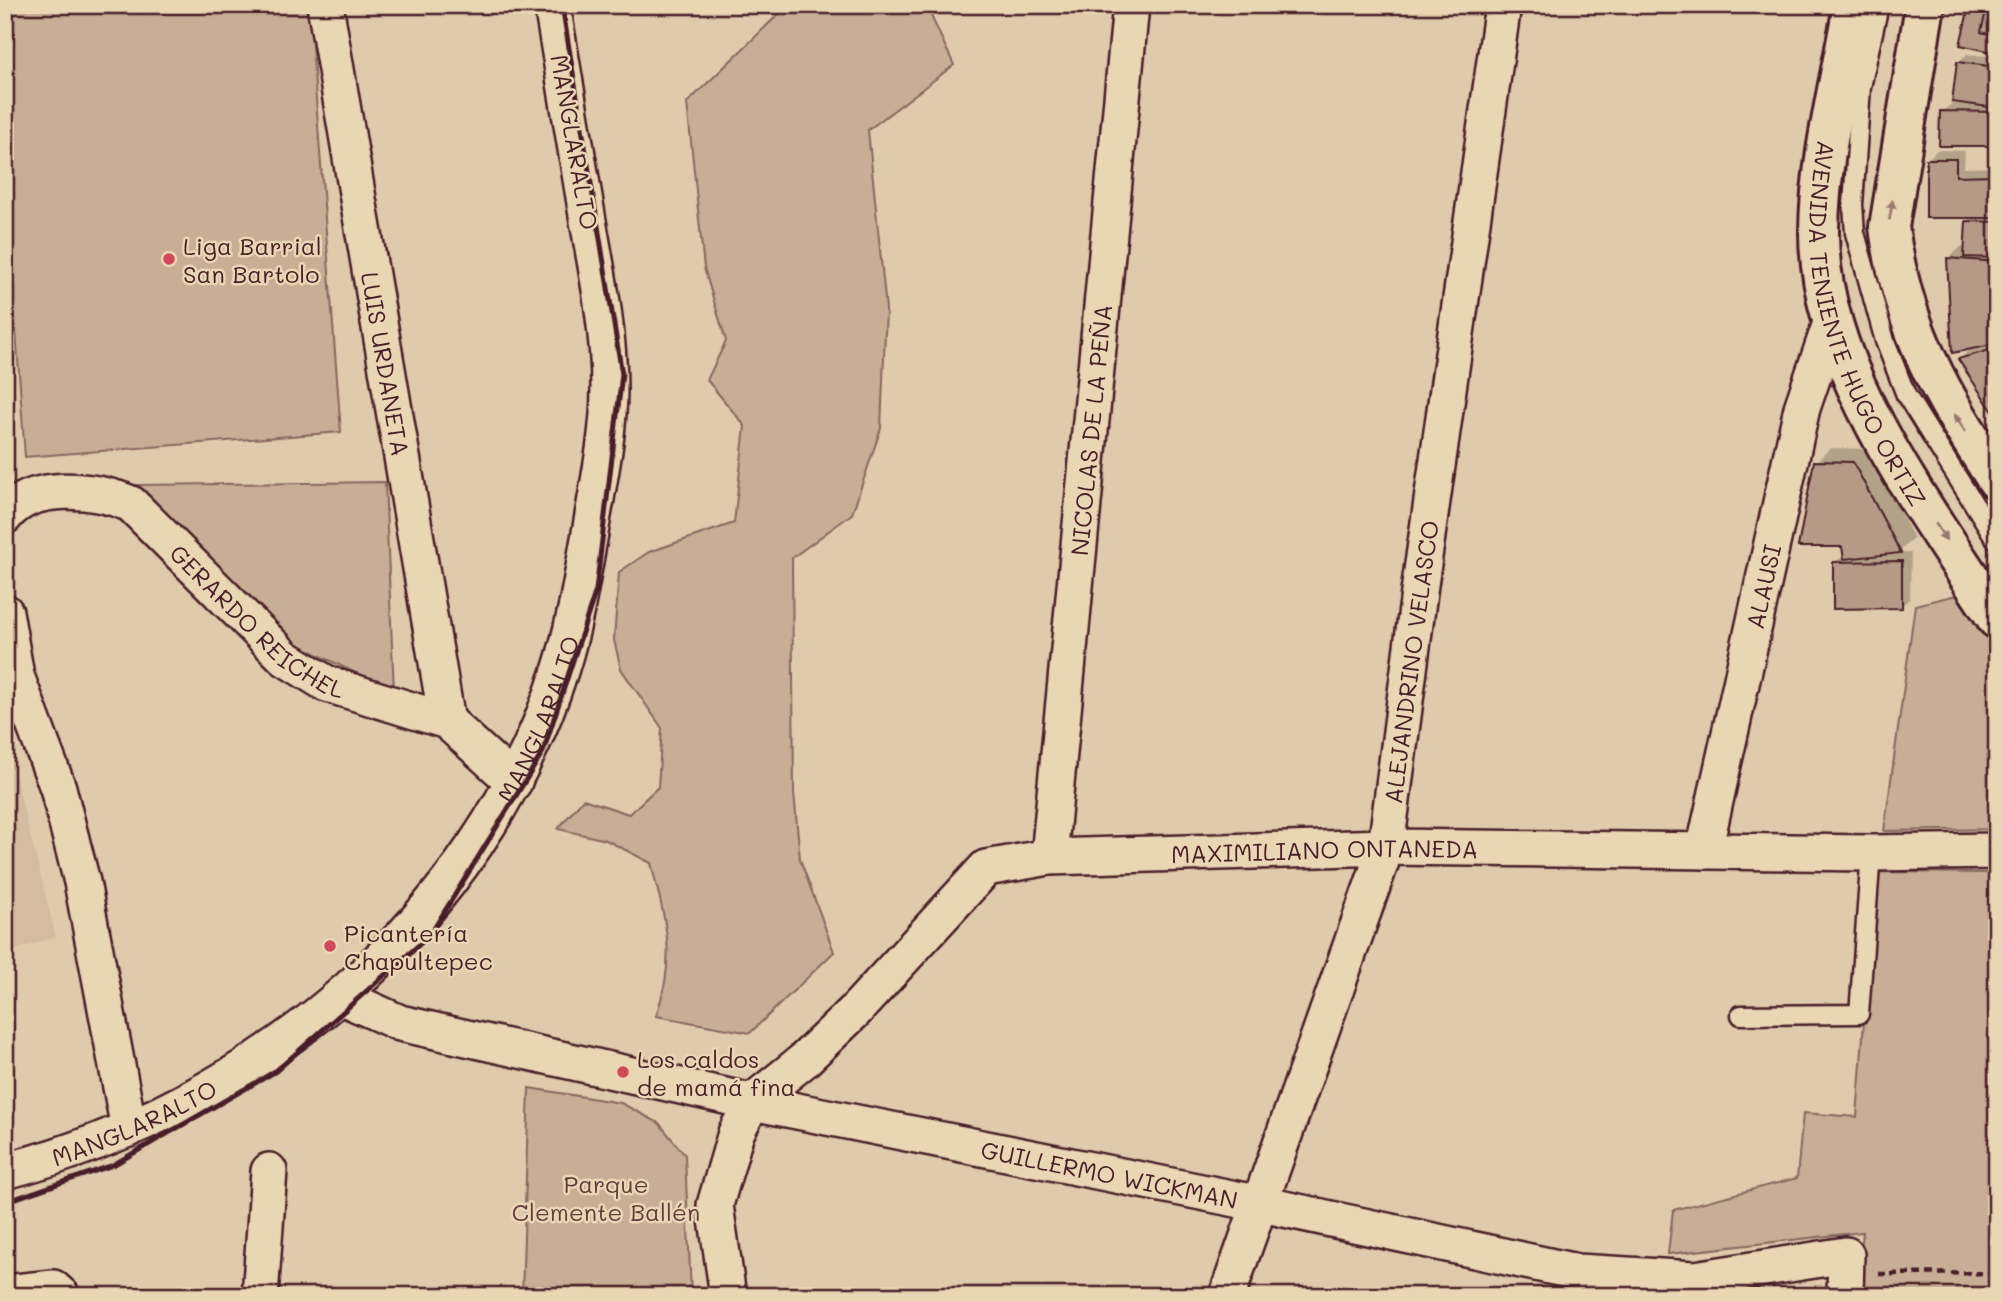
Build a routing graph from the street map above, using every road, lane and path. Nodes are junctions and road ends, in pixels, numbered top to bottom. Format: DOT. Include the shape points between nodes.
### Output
graph roads {
  1 [pos="325,5"];
  2 [pos="552,5"];
  3 [pos="1131,5"];
  4 [pos="1503,5"];
  5 [pos="1853,5"];
  6 [pos="1879,5"];
  7 [pos="1925,5"];
  8 [pos="1831,323"];
  9 [pos="1997,480"];
  10 [pos="5,516"];
  11 [pos="1997,541"];
  12 [pos="5,612"];
  13 [pos="1997,619"];
  14 [pos="447,721"];
  15 [pos="514,782"];
  16 [pos="1386,847"];
  17 [pos="1703,851"];
  18 [pos="1997,851"];
  19 [pos="1871,853"];
  20 [pos="1049,856"];
  21 [pos="342,997"];
  22 [pos="1741,1015"];
  23 [pos="752,1102"];
  24 [pos="129,1129"];
  25 [pos="5,1171"];
  26 [pos="269,1171"];
  27 [pos="1261,1203"];
  28 [pos="1997,1273"];
  29 [pos="1573,1284"];
  30 [pos="1845,1285"];
  31 [pos="5,1293"];
  32 [pos="61,1296"];
  33 [pos="260,1296"];
  34 [pos="727,1296"];
  35 [pos="1227,1296"];
  1 -- 14 [label="street, LUIS URDANETA"];
  2 -- 15 [label="street, MANGLARALTO" via="600,288 609,388 599,478 572,633 547,708"];
  3 -- 20 [label="street, NICOLAS DE LA PEÑA"];
  4 -- 16 [label="street, ALEJANDRINO VELASCO"];
  5 -- 8 [label="main road, AVENIDA TENIENTE HUGO ORTIZ" via="1822,186 1821,275"];
  6 -- 11 [label="lane" via="1861,87 1855,233 1885,341 1906,395"];
  9 -- 7 [label="main road, AVENIDA TENIENTE HUGO ORTIZ, one-way" via="1938,387 1913,329 1894,261 1889,226"];
  8 -- 13 [label="main road, AVENIDA TENIENTE HUGO ORTIZ, one-way" via="1896,462"];
  8 -- 17 [label="street, ALAUSI" via="1802,408"];
  10 -- 14 [label="street, GERARDO REICHEL" via="25,500 58,493 97,492 131,504 303,671 327,684"];
  12 -- 24 [label="street" via="16,676 58,788 82,882"];
  14 -- 15 [label="street, GERARDO REICHEL"];
  15 -- 21 [label="street, MANGLARALTO" via="469,856 418,921"];
  16 -- 17 [label="street, MAXIMILIANO ONTANEDA"];
  16 -- 20 [label="street, MAXIMILIANO ONTANEDA"];
  16 -- 27 [label="street, ALEJANDRINO VELASCO"];
  17 -- 19 [label="street, MAXIMILIANO ONTANEDA"];
  18 -- 19 [label="street, MAXIMILIANO ONTANEDA"];
  19 -- 22 [label="lane" via="1859,1014"];
  20 -- 23 [label="street, MAXIMILIANO ONTANEDA" via="986,868 854,1012"];
  21 -- 23 [label="street, GUILLERMO WICKMAN" via="400,1023"];
  21 -- 24 [label="street, MANGLARALTO" via="258,1058"];
  23 -- 27 [label="street, GUILLERMO WICKMAN"];
  23 -- 34 [label="street" via="736,1133 715,1205"];
  24 -- 25 [label="street, MANGLARALTO"];
  26 -- 33 [label="street"];
  27 -- 29 [label="street, GUILLERMO WICKMAN"];
  27 -- 35 [label="street, ALEJANDRINO VELASCO"];
  28 -- 30 [label="path"];
  29 -- 30 [label="street, GUILLERMO WICKMAN" via="1695,1279 1846,1255"];
  31 -- 32 [label="street" via="53,1288"];
}
